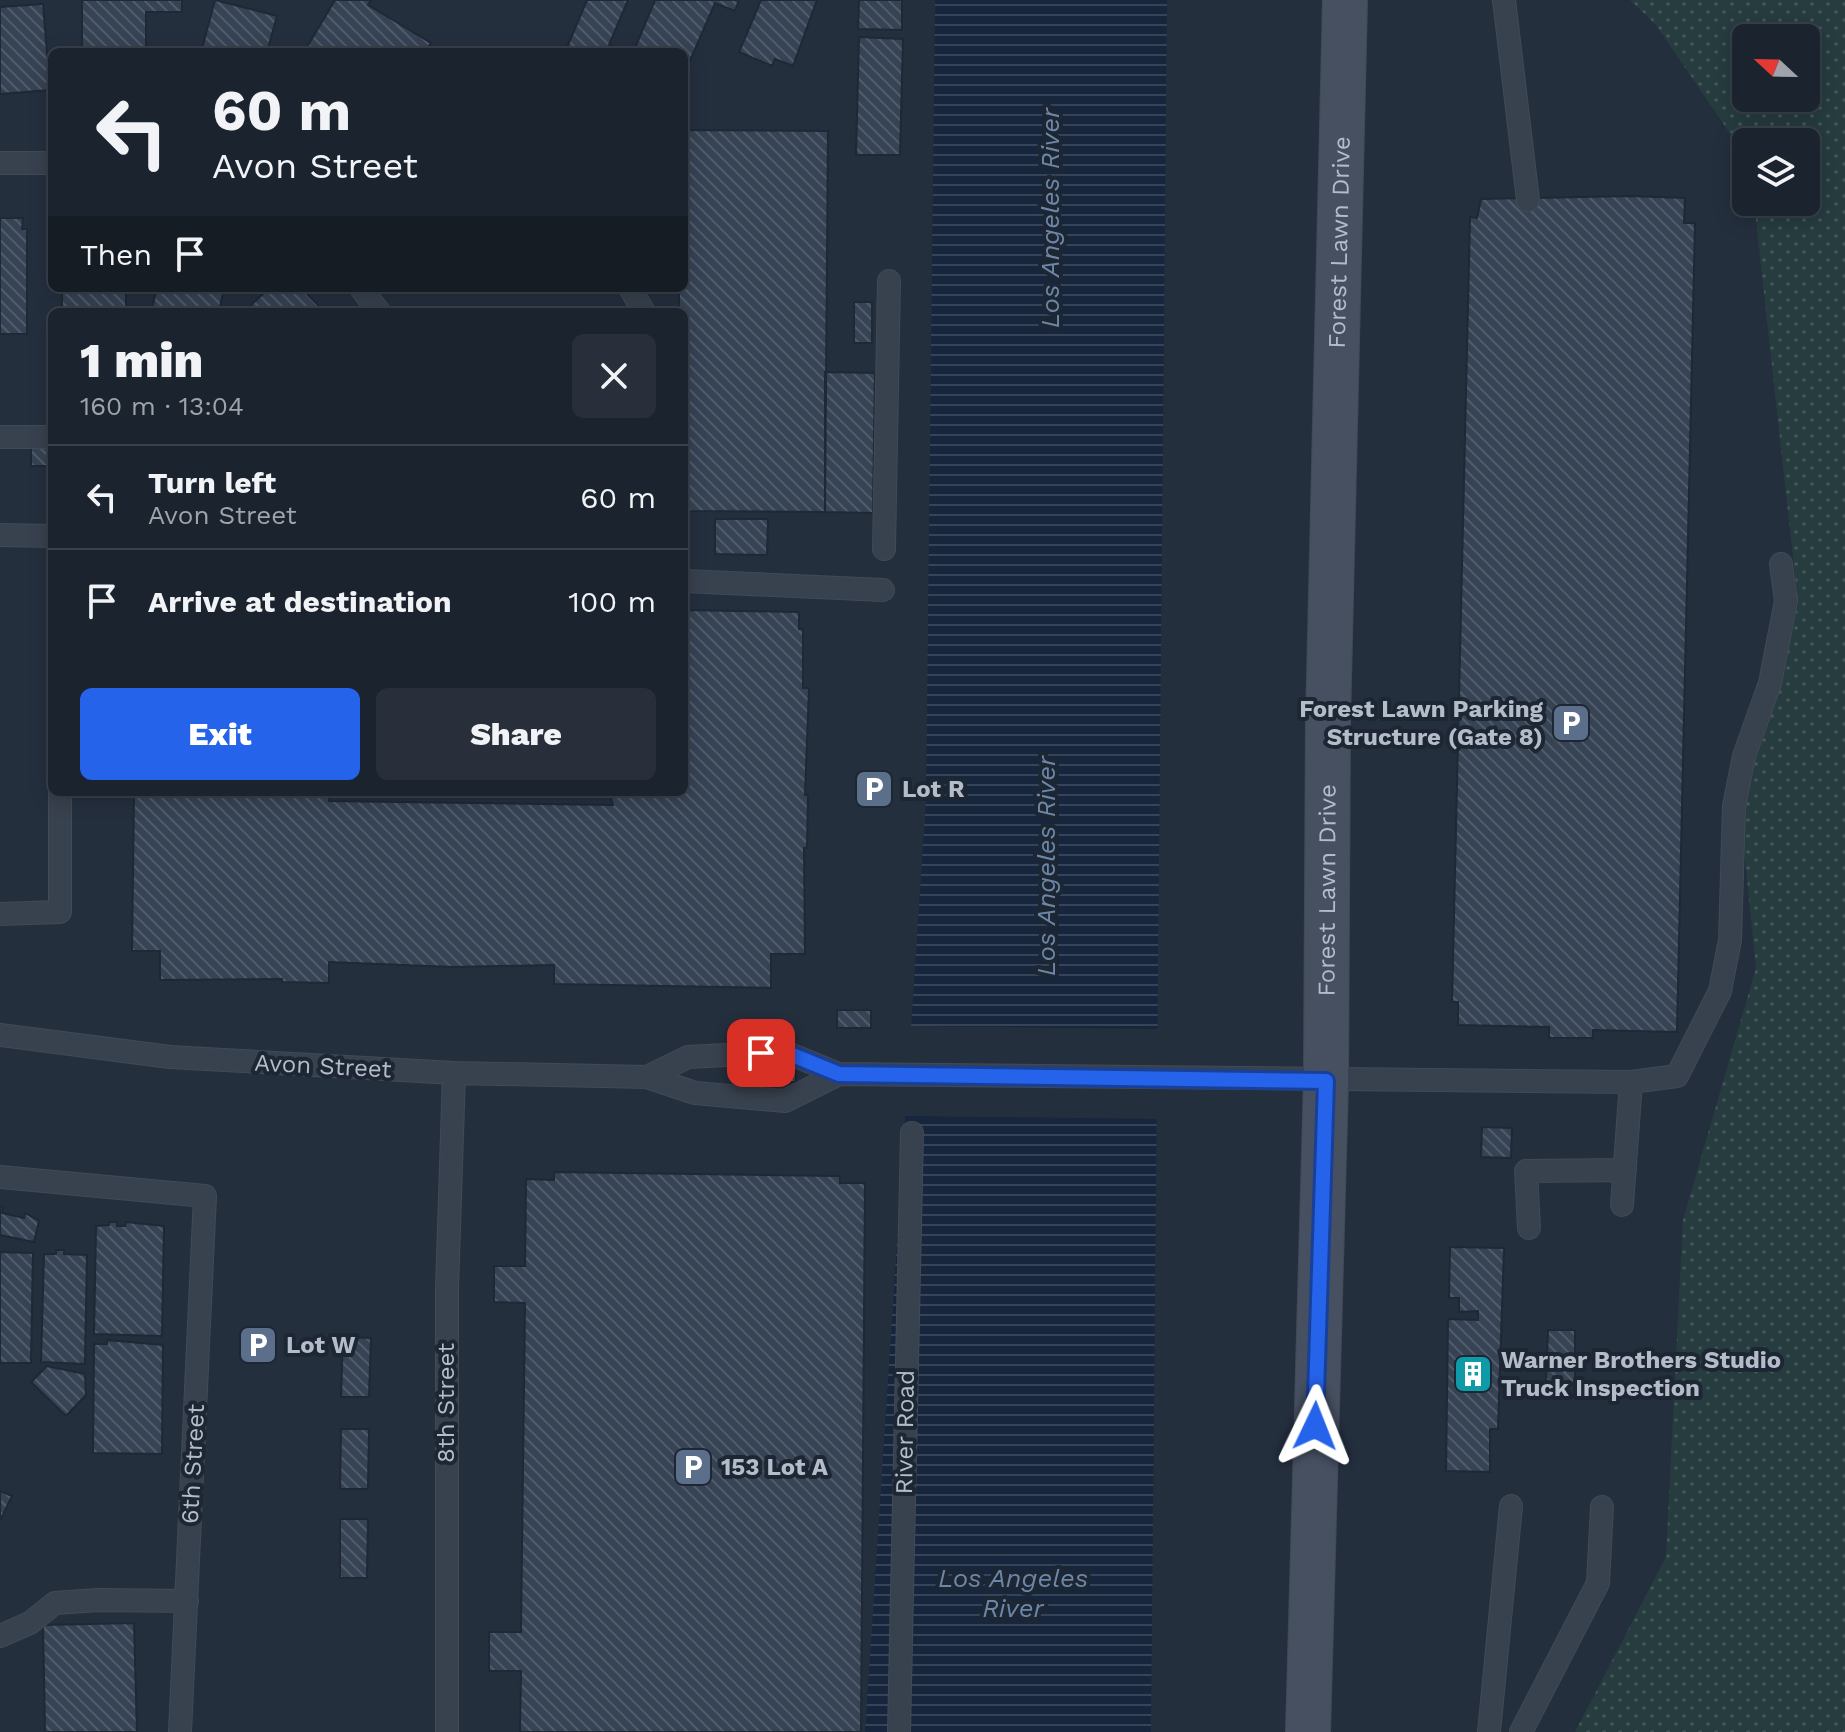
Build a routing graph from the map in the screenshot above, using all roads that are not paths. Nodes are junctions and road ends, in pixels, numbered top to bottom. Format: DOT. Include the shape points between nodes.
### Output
graph roads {
  1 [pos="1345,0"];
  2 [pos="1504,0"];
  3 [pos="0,163"];
  4 [pos="48,163"];
  5 [pos="1528,200"];
  6 [pos="889,281"];
  7 [pos="0,437"];
  8 [pos="48,437"];
  9 [pos="0,535"];
  10 [pos="48,536"];
  11 [pos="884,549"];
  12 [pos="1781,564"];
  13 [pos="688,581"];
  14 [pos="883,590"];
  15 [pos="60,796"];
  16 [pos="0,914"];
  17 [pos="0,1035"];
  18 [pos="454,1073"];
  19 [pos="839,1074"];
  20 [pos="647,1077"];
  21 [pos="1326,1081"];
  22 [pos="1631,1082"];
  23 [pos="912,1133"];
  24 [pos="1625,1170"];
  25 [pos="0,1177"];
  26 [pos="1622,1205"];
  27 [pos="1529,1228"];
  28 [pos="1511,1506"];
  29 [pos="1602,1507"];
  30 [pos="187,1601"];
  31 [pos="0,1636"];
  32 [pos="180,1732"];
  33 [pos="447,1732"];
  34 [pos="899,1732"];
  35 [pos="1308,1732"];
  36 [pos="1489,1732"];
  37 [pos="1521,1732"];
  1 -- 21 [label="street, Forest Lawn Drive" via="1328,722"];
  2 -- 5 [label="lane"];
  3 -- 4 [label="lane"];
  6 -- 11 [label="lane"];
  7 -- 8 [label="lane"];
  9 -- 10 [label="lane"];
  12 -- 22 [label="lane, Avon Street" via="1784,615 1734,806 1730,940 1720,991 1677,1076"];
  13 -- 14 [label="lane"];
  15 -- 16 [label="lane" via="60,912"];
  17 -- 18 [label="lane, Avon Street" via="170,1057"];
  18 -- 20 [label="lane, Avon Street"];
  18 -- 33 [label="lane, 8th Street" via="447,1305"];
  19 -- 20 [label="lane, Avon Street" via="785,1052 688,1057"];
  19 -- 20 [label="lane, Avon Street" via="785,1101 695,1093"];
  19 -- 21 [label="lane, Avon Street"];
  21 -- 22 [label="lane, Avon Street"];
  21 -- 35 [label="street, Forest Lawn Drive"];
  22 -- 24 [label="lane"];
  23 -- 34 [label="lane, River Road"];
  24 -- 26 [label="lane"];
  24 -- 27 [label="lane" via="1526,1171"];
  25 -- 30 [label="lane, 6th Street" via="205,1196"];
  28 -- 36 [label="lane"];
  29 -- 37 [label="lane" via="1598,1583"];
  30 -- 31 [label="lane" via="55,1603 30,1623"];
  30 -- 32 [label="lane, 6th Street"];
}
